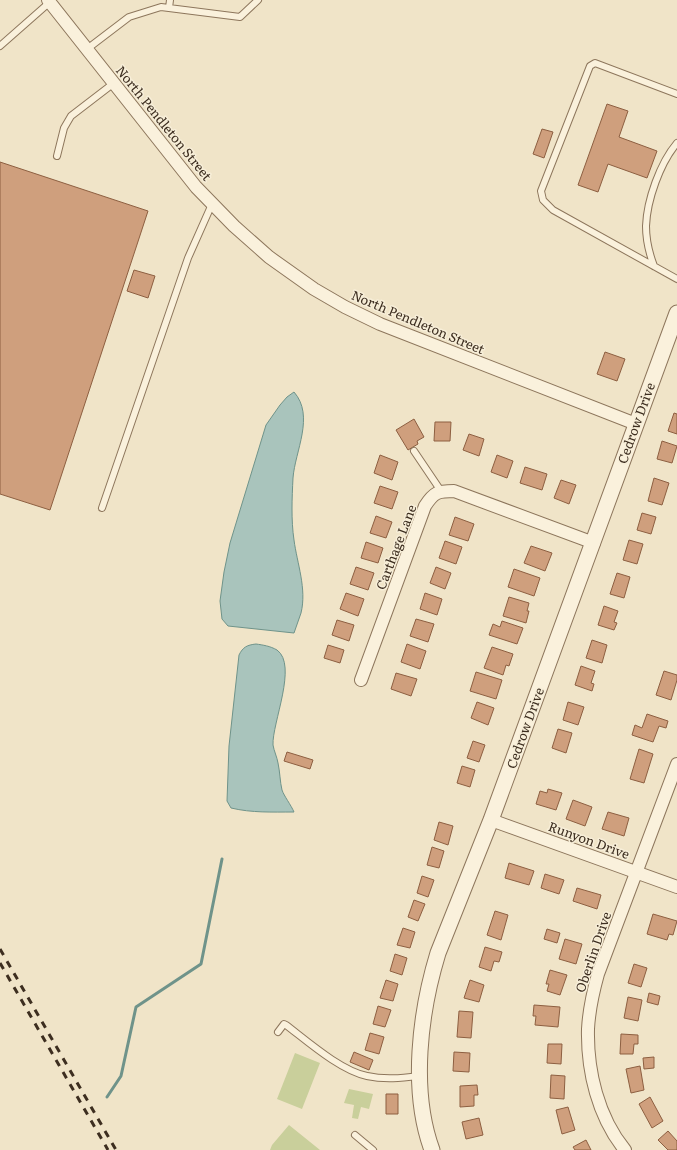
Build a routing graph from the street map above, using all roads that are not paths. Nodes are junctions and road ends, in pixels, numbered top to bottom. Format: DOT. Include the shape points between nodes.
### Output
graph roads {
  1 [pos="170,0"];
  2 [pos="258,0"];
  3 [pos="49,1"];
  4 [pos="169,8"];
  5 [pos="0,46"];
  6 [pos="87,49"];
  7 [pos="114,83"];
  8 [pos="677,94"];
  9 [pos="677,143"];
  10 [pos="57,156"];
  11 [pos="212,204"];
  12 [pos="654,266"];
  13 [pos="677,279"];
  14 [pos="677,313"];
  15 [pos="636,424"];
  16 [pos="414,451"];
  17 [pos="441,491"];
  18 [pos="102,508"];
  19 [pos="594,543"];
  20 [pos="361,680"];
  21 [pos="677,764"];
  22 [pos="491,820"];
  23 [pos="636,872"];
  24 [pos="677,887"];
  25 [pos="278,1032"];
  26 [pos="420,1076"];
  27 [pos="355,1135"];
  28 [pos="373,1150"];
  29 [pos="432,1150"];
  30 [pos="625,1150"];
  1 -- 4 [label="lane"];
  2 -- 4 [label="lane" via="240,17"];
  3 -- 5 [label="lane"];
  3 -- 6 [label="street, North Pendleton Street"];
  4 -- 6 [label="lane" via="161,7 129,17"];
  6 -- 7 [label="street, North Pendleton Street"];
  7 -- 10 [label="lane" via="71,116 64,128"];
  7 -- 11 [label="street, North Pendleton Street"];
  8 -- 12 [label="lane" via="595,63 590,66 541,191 544,200 553,210"];
  9 -- 12 [label="lane" via="665,160 650,202 646,226 648,249"];
  11 -- 15 [label="street, North Pendleton Street" via="269,258 345,307 380,324"];
  11 -- 18 [label="lane" via="188,258"];
  12 -- 13 [label="lane"];
  14 -- 15 [label="street, Cedrow Drive"];
  15 -- 19 [label="street, Cedrow Drive"];
  16 -- 17 [label="lane"];
  17 -- 19 [label="street" via="454,491"];
  17 -- 20 [label="street, Carthage Lane" via="432,495 425,506"];
  19 -- 22 [label="street, Cedrow Drive"];
  21 -- 23 [label="street, Oberlin Drive"];
  22 -- 23 [label="street, Runyon Drive"];
  22 -- 26 [label="street, Cedrow Drive" via="431,976 421,1040"];
  23 -- 24 [label="street, Runyon Drive"];
  23 -- 30 [label="street, Oberlin Drive" via="598,974 588,1028 592,1078 599,1103 614,1137"];
  25 -- 26 [label="lane" via="284,1024 286,1025 334,1060 365,1076"];
  26 -- 29 [label="street, Cedrow Drive" via="423,1111"];
  27 -- 28 [label="lane"];
}
